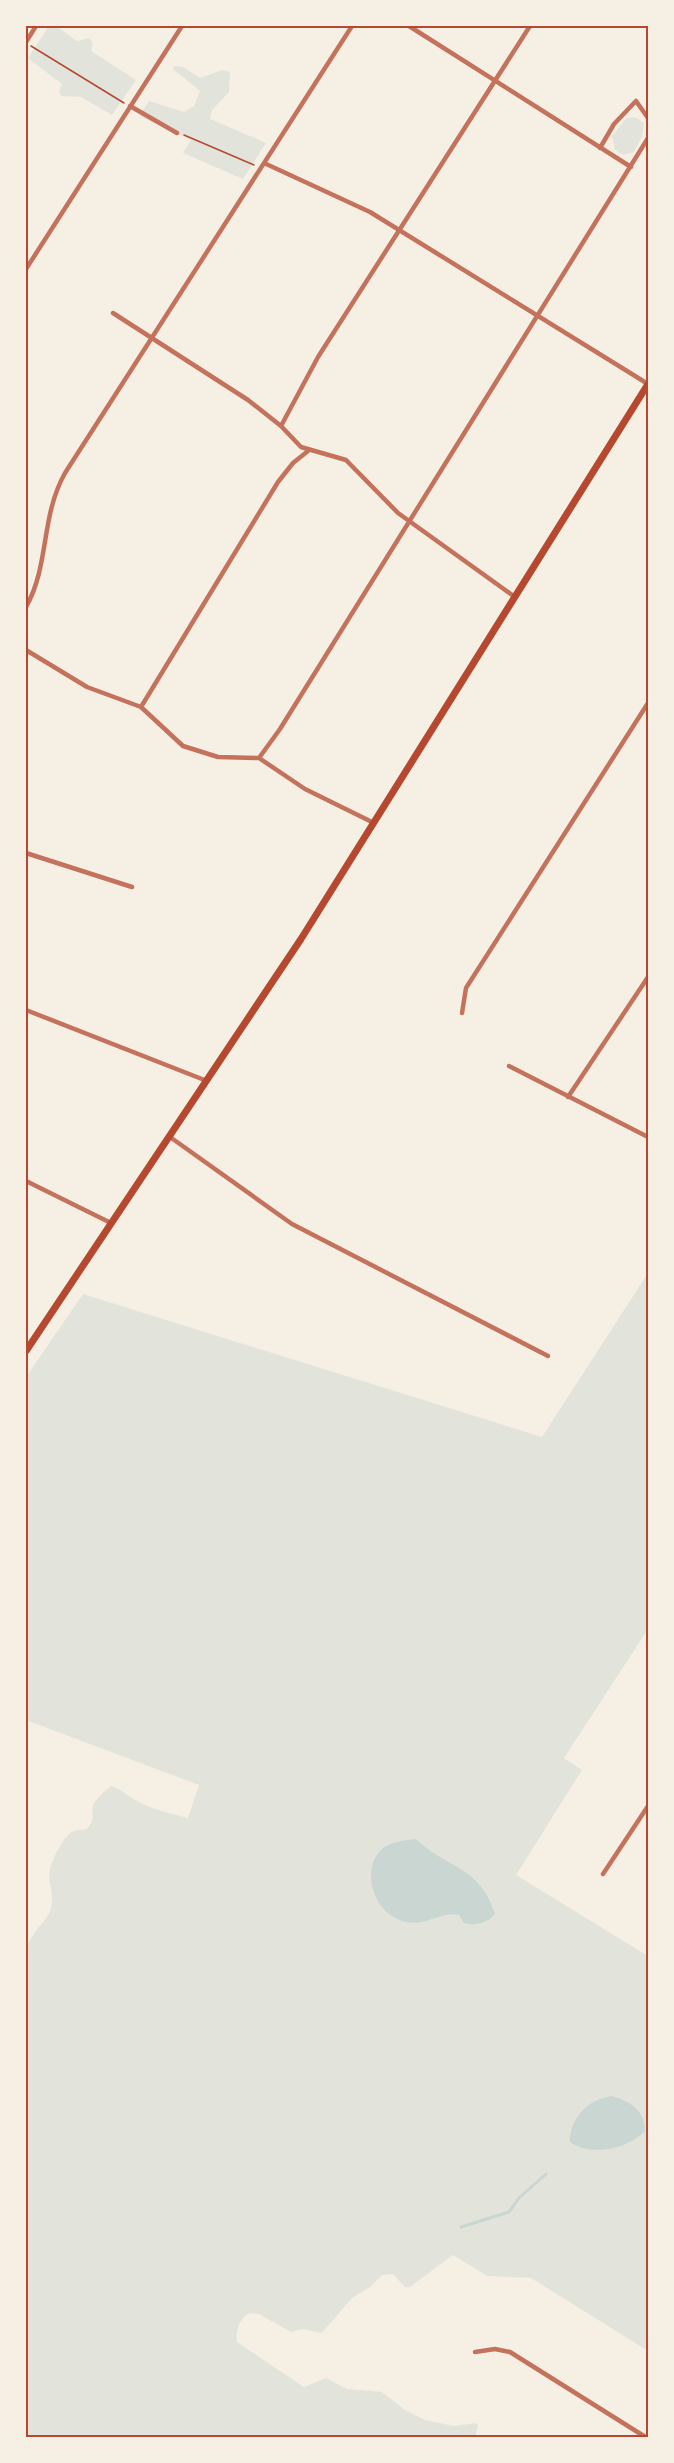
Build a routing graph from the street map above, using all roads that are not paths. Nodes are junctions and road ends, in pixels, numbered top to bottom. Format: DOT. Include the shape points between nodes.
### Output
graph roads {
  1 [pos="36,26"];
  2 [pos="182,26"];
  3 [pos="352,26"];
  4 [pos="409,26"];
  5 [pos="530,26"];
  6 [pos="26,42"];
  7 [pos="495,80"];
  8 [pos="130,106"];
  9 [pos="648,118"];
  10 [pos="177,133"];
  11 [pos="648,138"];
  12 [pos="600,148"];
  13 [pos="263,166"];
  14 [pos="631,167"];
  15 [pos="399,229"];
  16 [pos="26,269"];
  17 [pos="113,313"];
  18 [pos="537,315"];
  19 [pos="153,338"];
  20 [pos="648,384"];
  21 [pos="281,426"];
  22 [pos="308,451"];
  23 [pos="409,521"];
  24 [pos="515,597"];
  25 [pos="26,606"];
  26 [pos="26,650"];
  27 [pos="648,703"];
  28 [pos="141,707"];
  29 [pos="259,758"];
  30 [pos="374,823"];
  31 [pos="26,853"];
  32 [pos="132,887"];
  33 [pos="648,977"];
  34 [pos="26,1010"];
  35 [pos="462,1012"];
  36 [pos="509,1066"];
  37 [pos="207,1081"];
  38 [pos="568,1097"];
  39 [pos="170,1137"];
  40 [pos="648,1137"];
  41 [pos="26,1181"];
  42 [pos="111,1223"];
  43 [pos="26,1351"];
  44 [pos="548,1356"];
  45 [pos="648,1806"];
  46 [pos="603,1874"];
  47 [pos="475,2352"];
  48 [pos="647,2438"];
  1 -- 6 [label="street"];
  2 -- 8 [label="street"];
  3 -- 13 [label="street"];
  4 -- 7 [label="street"];
  5 -- 7 [label="street"];
  7 -- 12 [label="street"];
  7 -- 15 [label="street"];
  8 -- 10 [label="street"];
  8 -- 16 [label="street"];
  9 -- 12 [label="street" via="636,101 614,124"];
  11 -- 14 [label="street"];
  12 -- 14 [label="street"];
  13 -- 15 [label="street" via="336,194"];
  13 -- 19 [label="street"];
  14 -- 18 [label="street"];
  15 -- 18 [label="street"];
  15 -- 21 [label="street" via="318,357"];
  17 -- 19 [label="street"];
  18 -- 20 [label="street"];
  18 -- 23 [label="street"];
  19 -- 21 [label="street"];
  19 -- 25 [label="street" via="55,491 46,522 41,568"];
  20 -- 24 [label="main road"];
  21 -- 22 [label="street"];
  22 -- 23 [label="street" via="346,460"];
  22 -- 28 [label="street" via="278,482"];
  23 -- 24 [label="street"];
  23 -- 29 [label="street"];
  24 -- 30 [label="main road"];
  26 -- 28 [label="street" via="87,687"];
  27 -- 35 [label="street" via="466,988"];
  28 -- 29 [label="street" via="175,740 193,750 218,757"];
  29 -- 30 [label="street" via="305,789"];
  30 -- 37 [label="main road"];
  31 -- 32 [label="street"];
  33 -- 38 [label="street"];
  34 -- 37 [label="street"];
  36 -- 38 [label="street"];
  37 -- 39 [label="main road"];
  38 -- 40 [label="street"];
  39 -- 42 [label="main road"];
  39 -- 44 [label="street" via="292,1224"];
  41 -- 42 [label="street"];
  42 -- 43 [label="main road"];
  45 -- 46 [label="street"];
  47 -- 48 [label="street" via="510,2352"];
}
